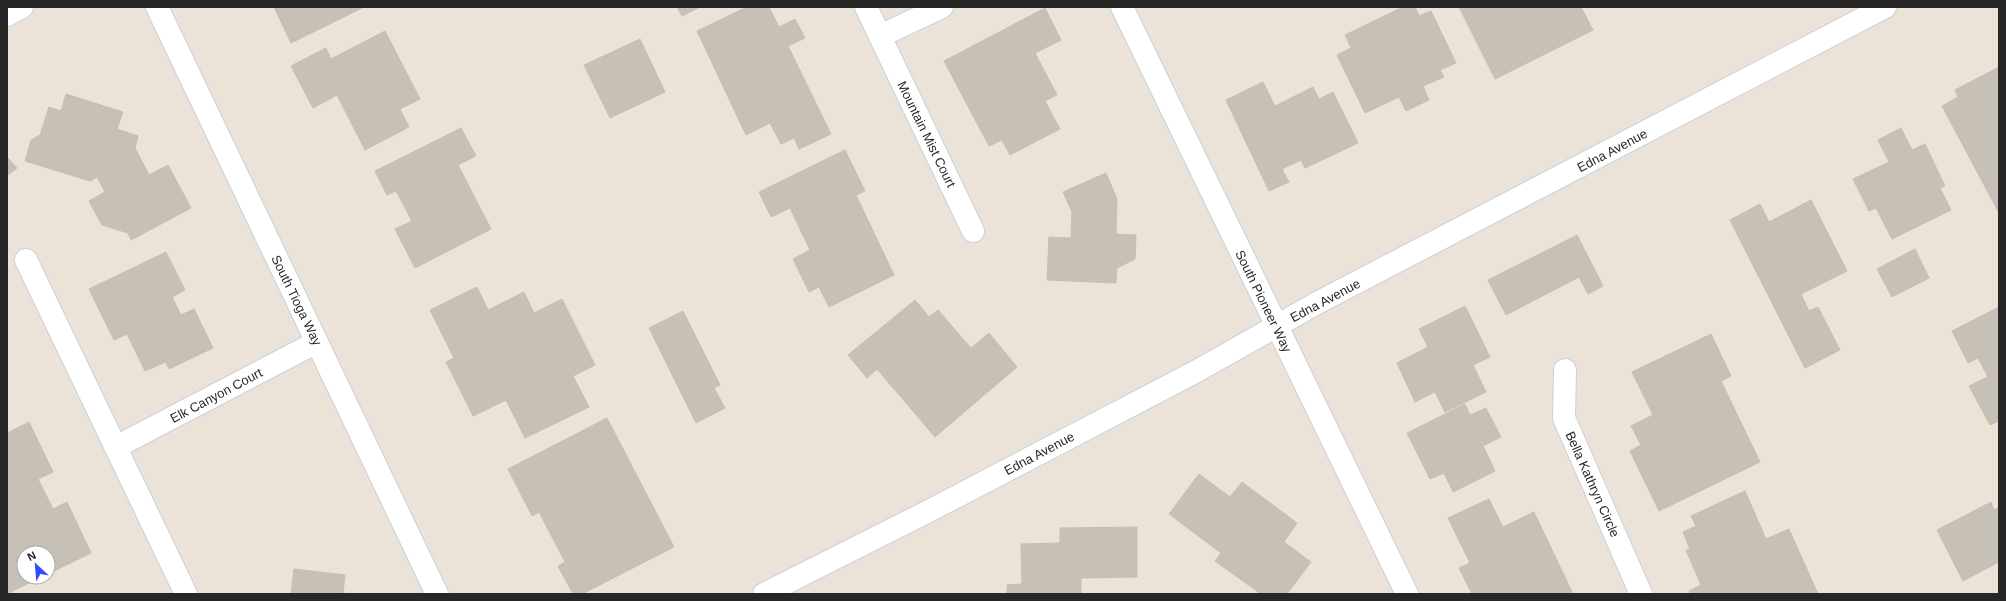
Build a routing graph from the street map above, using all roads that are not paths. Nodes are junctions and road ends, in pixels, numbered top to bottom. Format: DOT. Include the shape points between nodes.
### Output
graph roads {
  1 [pos="22,7"];
  2 [pos="157,7"];
  3 [pos="866,7"];
  4 [pos="942,7"];
  5 [pos="1122,7"];
  6 [pos="1885,7"];
  7 [pos="7,15"];
  8 [pos="880,36"];
  9 [pos="973,231"];
  10 [pos="26,260"];
  11 [pos="1277,326"];
  12 [pos="317,342"];
  13 [pos="1565,370"];
  14 [pos="116,447"];
  15 [pos="186,594"];
  16 [pos="437,594"];
  17 [pos="764,594"];
  18 [pos="1407,594"];
  19 [pos="1642,594"];
  1 -- 7 [label="street"];
  2 -- 12 [label="street, South Tioga Way"];
  3 -- 8 [label="street, Mountain Mist Court"];
  4 -- 8 [label="street"];
  5 -- 11 [label="street, South Pioneer Way"];
  6 -- 11 [label="street, Edna Avenue"];
  8 -- 9 [label="street, Mountain Mist Court"];
  10 -- 14 [label="street"];
  11 -- 17 [label="street, Edna Avenue" via="1197,371"];
  11 -- 18 [label="street, South Pioneer Way"];
  12 -- 14 [label="street, Elk Canyon Court"];
  12 -- 16 [label="street, South Tioga Way"];
  13 -- 19 [label="street, Bella Kathryn Circle" via="1564,418"];
  14 -- 15 [label="street"];
}
